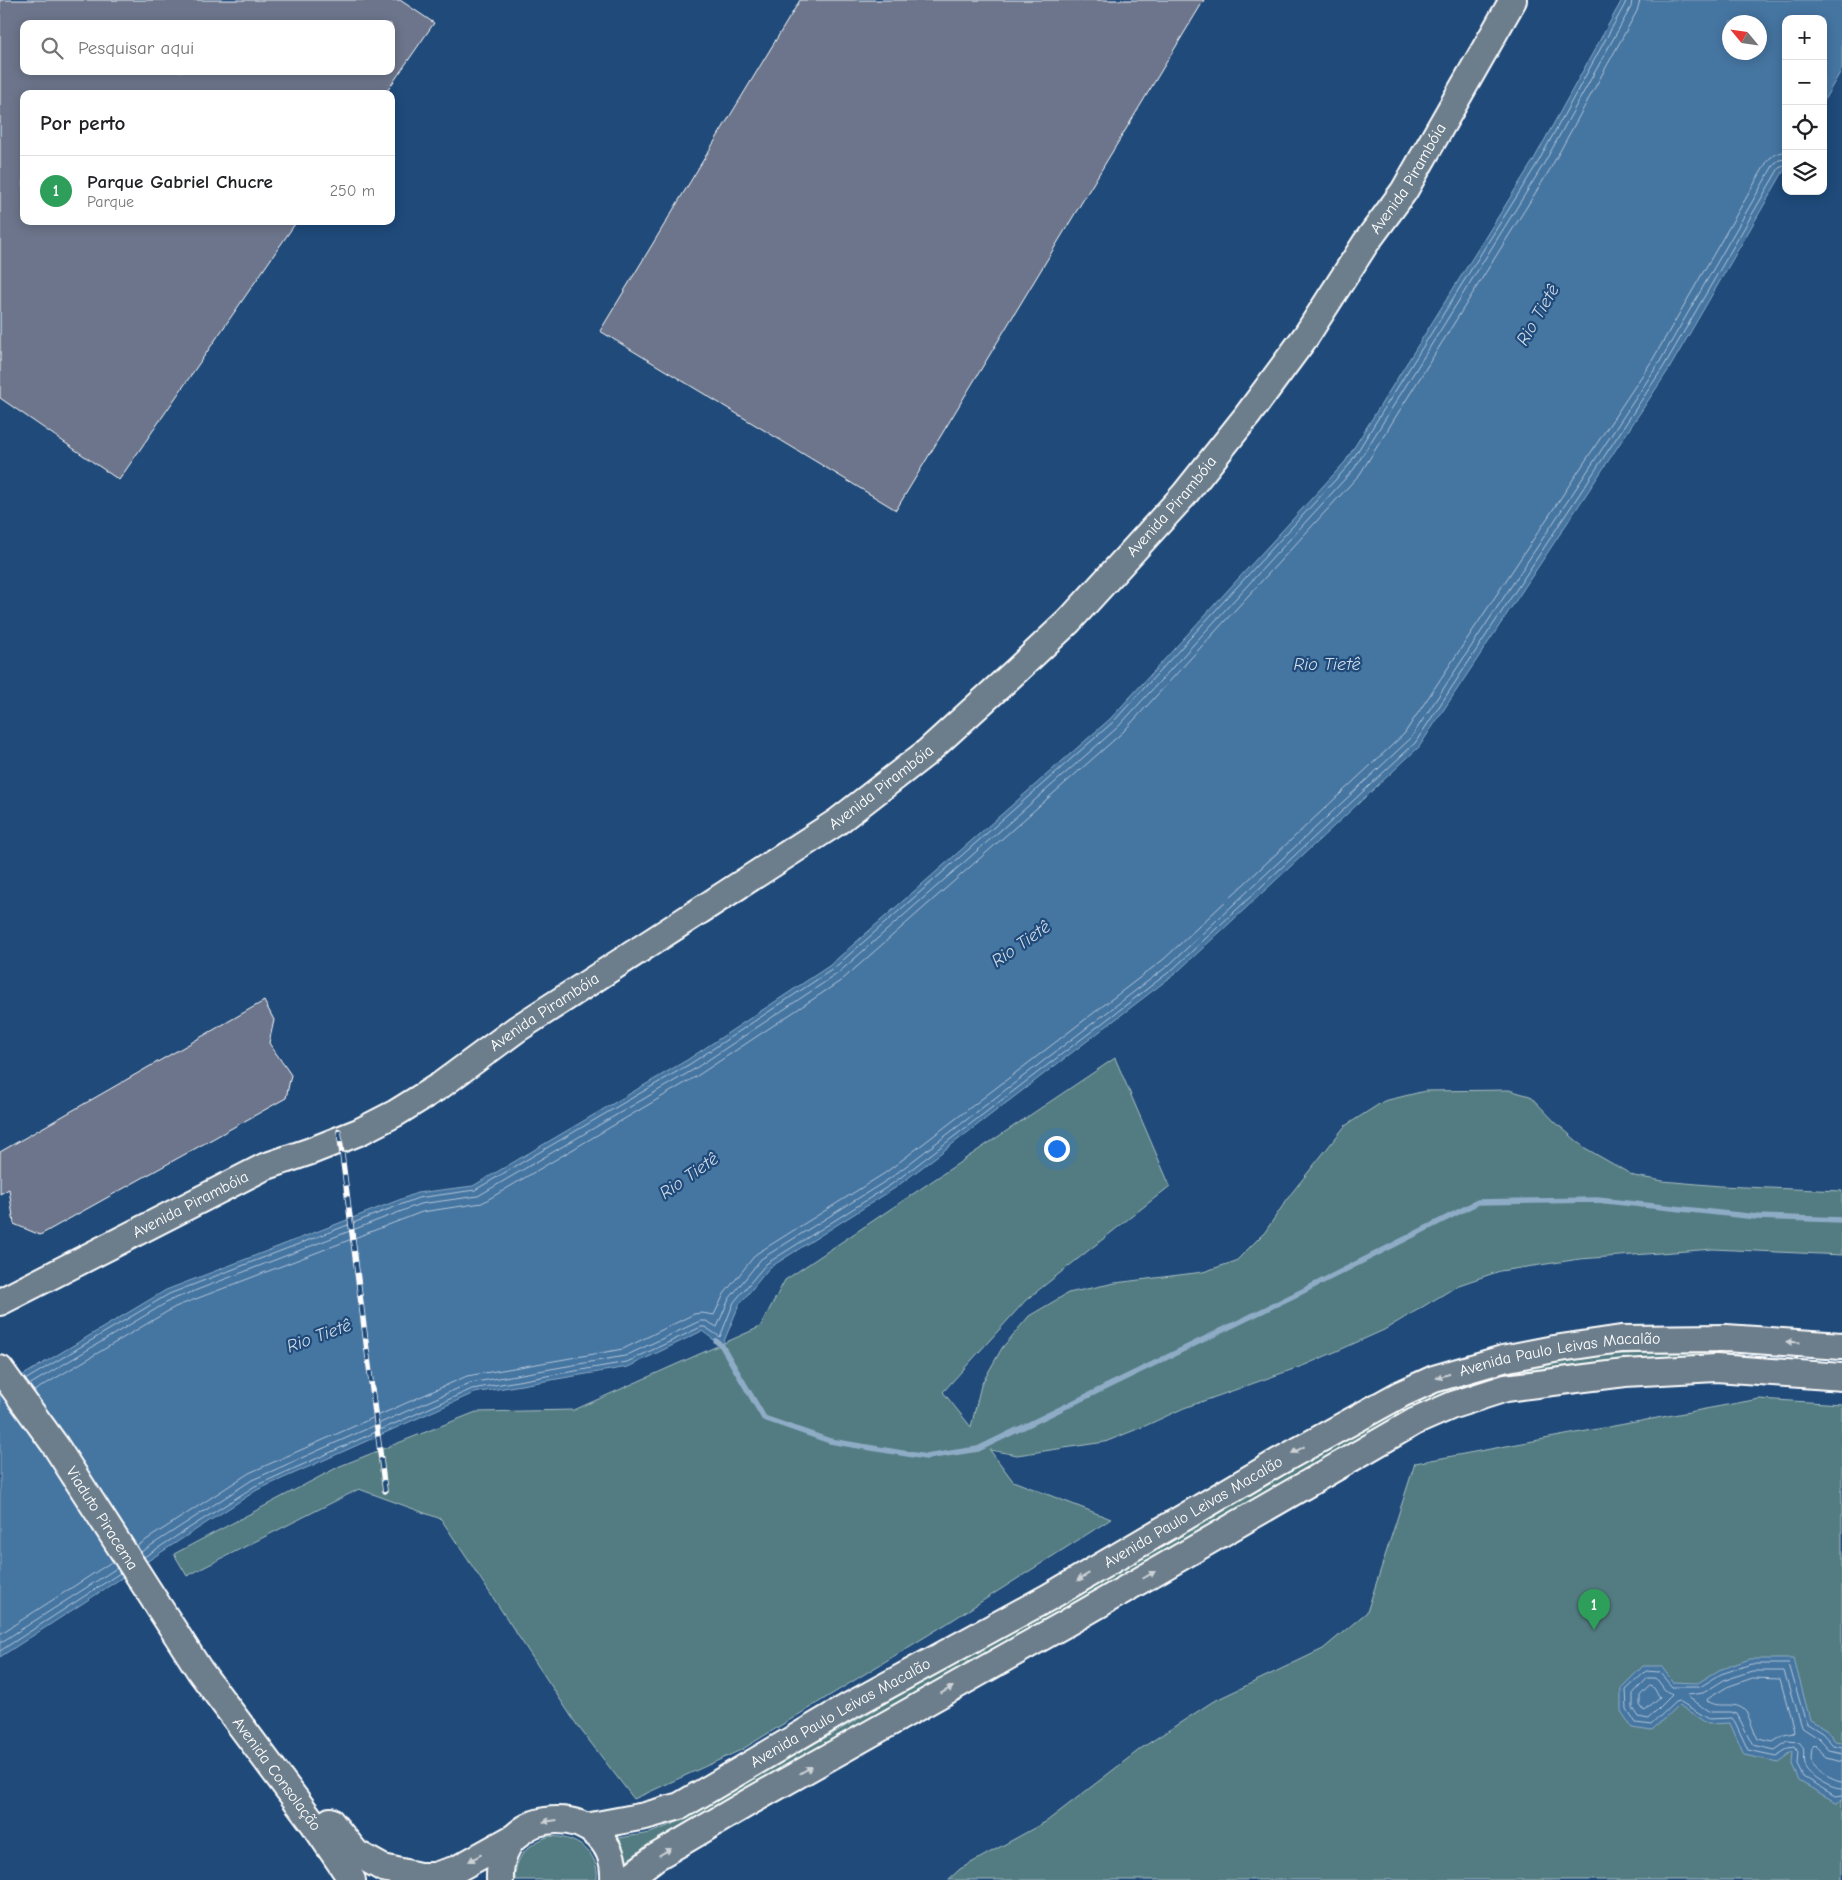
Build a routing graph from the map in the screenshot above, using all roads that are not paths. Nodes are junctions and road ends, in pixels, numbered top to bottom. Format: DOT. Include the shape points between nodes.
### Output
graph roads {
  1 [pos="1514,0"];
  2 [pos="2,1300"];
  3 [pos="1842,1346"];
  4 [pos="0,1368"];
  5 [pos="1842,1377"];
  6 [pos="200,1671"];
  7 [pos="288,1789"];
  8 [pos="586,1826"];
  9 [pos="518,1835"];
  10 [pos="352,1880"];
  11 [pos="500,1880"];
  12 [pos="614,1880"];
  13 [pos="626,1880"];
  1 -- 2 [label="main road, Avenida Pirambóia" via="1404,191 1365,244 1306,336 1247,416 1184,495 1069,621 926,753 837,822 518,1029 396,1113 351,1135 264,1167"];
  3 -- 8 [label="main road, Avenida Paulo Leivas Macalão, one-way" via="1726,1338 1621,1340 1554,1348 1434,1379 1278,1462 1049,1597 846,1708 680,1806"];
  4 -- 6 [label="main road, Viaduto Piracema" via="60,1452"];
  13 -- 5 [label="main road, Avenida Paulo Leivas Macalão, one-way" via="656,1857 751,1801 1414,1422 1446,1408 1506,1388 1625,1372 1716,1368"];
  6 -- 7 [label="main road, Avenida Consolação"];
  9 -- 7 [label="main road, one-way" via="457,1869 434,1876 403,1873 383,1868 356,1853 311,1798"];
  7 -- 10 [label="main road, Avenida Consolação"];
  8 -- 9 [label="main road, one-way" via="569,1820 550,1819 533,1824"];
  8 -- 12 [label="main road" via="610,1853"];
  9 -- 11 [label="main road" via="506,1850"];
}
